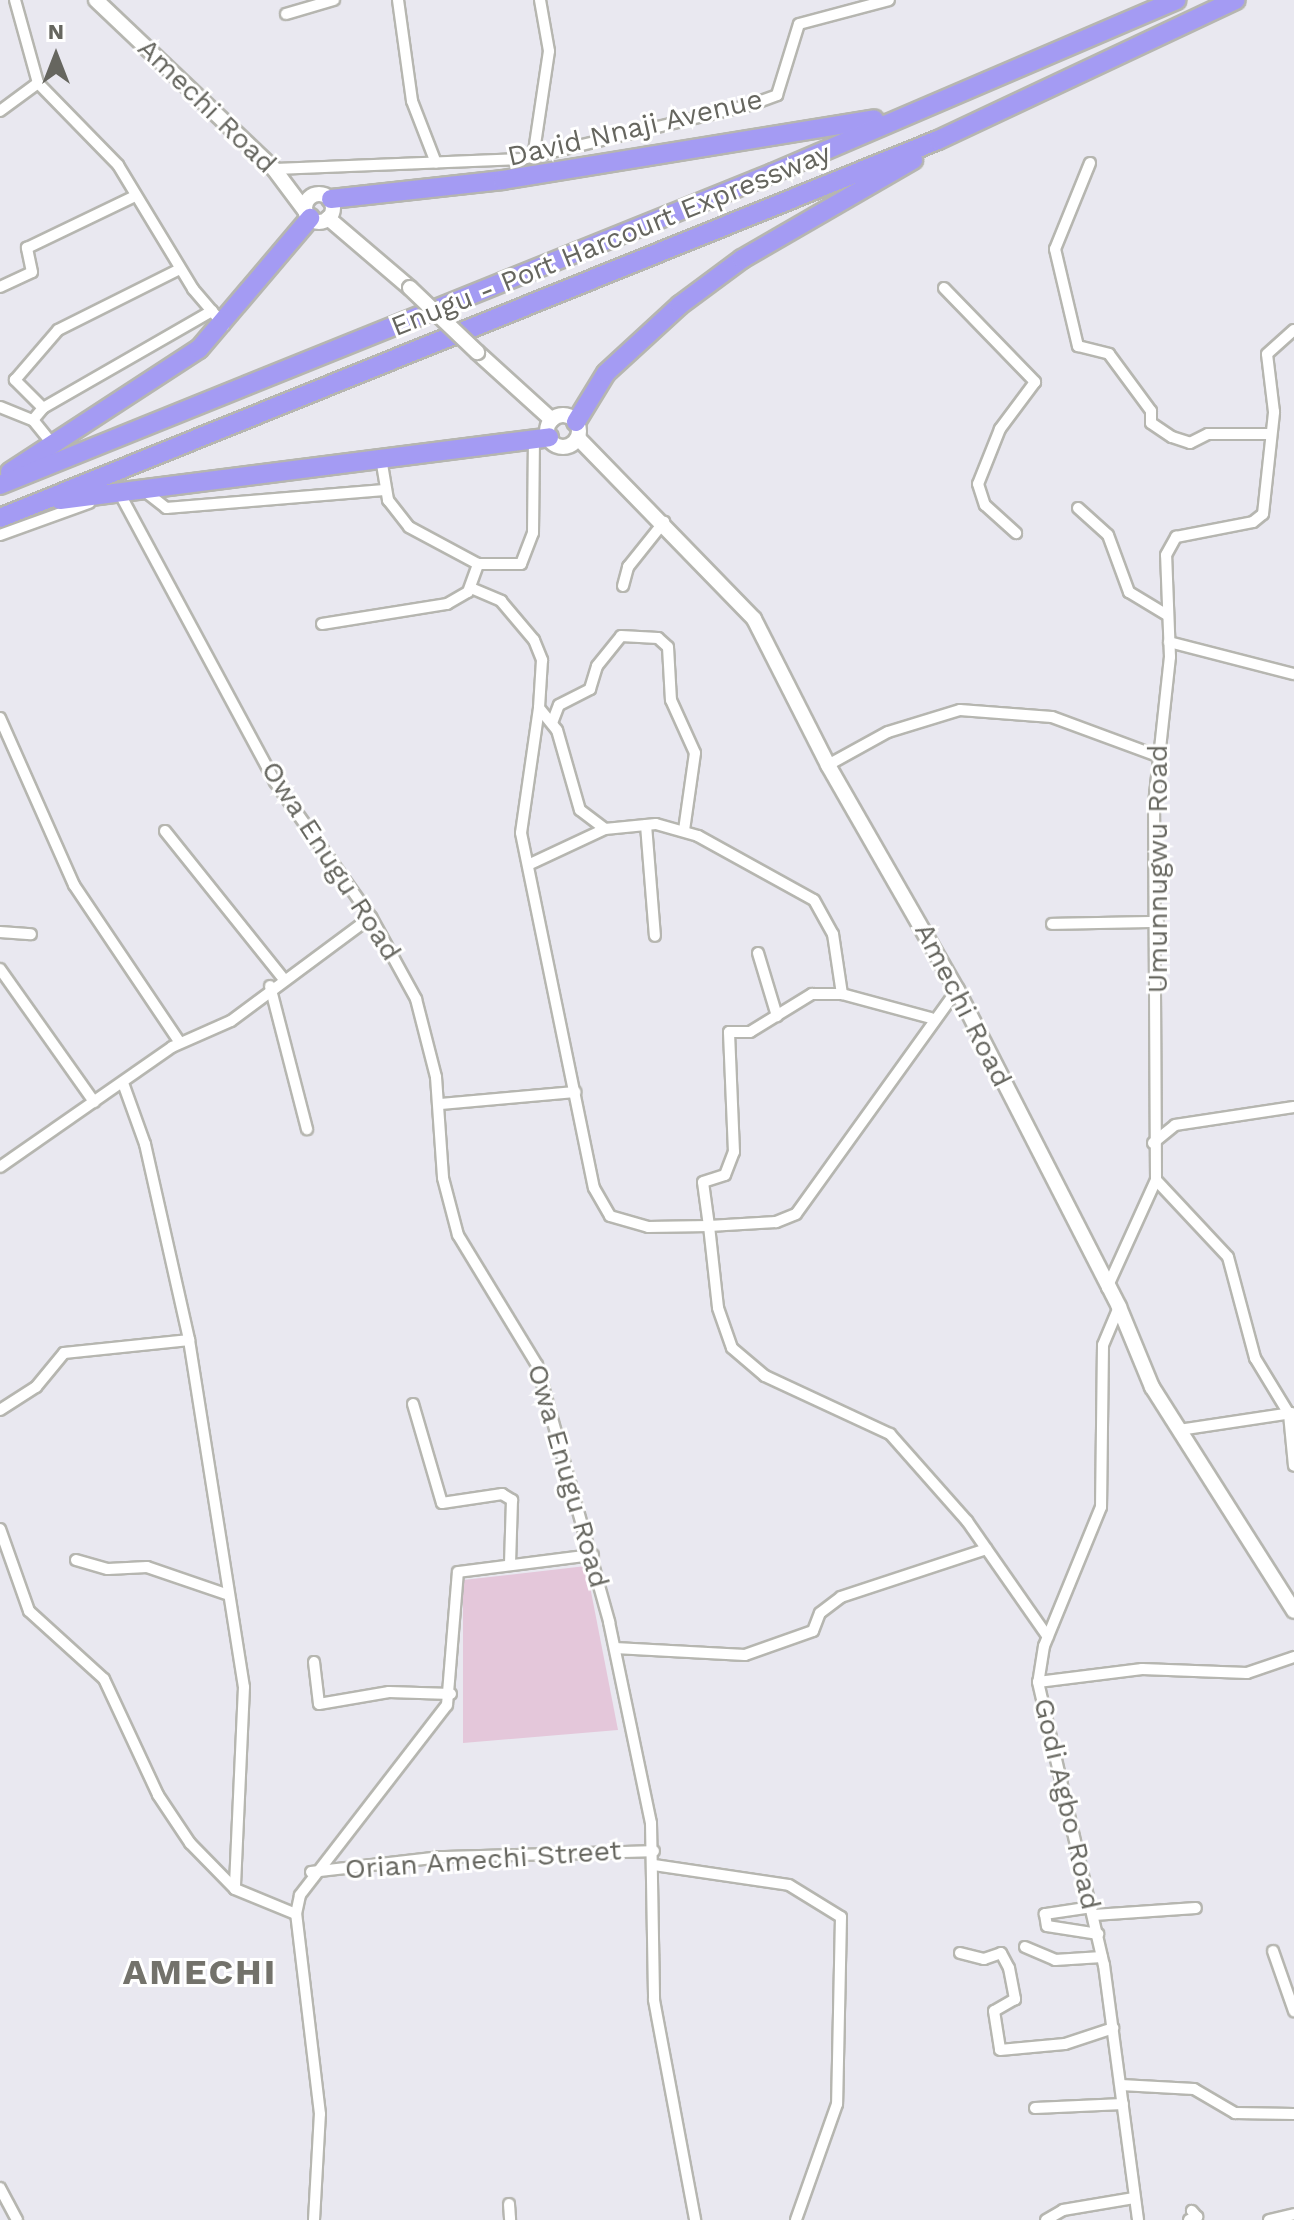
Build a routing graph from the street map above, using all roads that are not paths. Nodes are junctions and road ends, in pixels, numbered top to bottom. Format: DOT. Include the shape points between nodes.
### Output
graph roads {
  1 [pos="15,0"];
  2 [pos="96,0"];
  3 [pos="334,0"];
  4 [pos="398,0"];
  5 [pos="540,0"];
  6 [pos="889,0"];
  7 [pos="1177,0"];
  8 [pos="1236,0"];
  9 [pos="286,14"];
  10 [pos="38,83"];
  11 [pos="931,103"];
  12 [pos="0,111"];
  13 [pos="938,140"];
  14 [pos="533,158"];
  15 [pos="436,163"];
  16 [pos="1090,163"];
  17 [pos="278,174"];
  18 [pos="135,196"];
  19 [pos="319,208"];
  20 [pos="180,269"];
  21 [pos="0,287"];
  22 [pos="944,288"];
  23 [pos="218,318"];
  24 [pos="1294,330"];
  25 [pos="0,407"];
  26 [pos="43,408"];
  27 [pos="33,420"];
  28 [pos="577,430"];
  29 [pos="545,433"];
  30 [pos="1271,434"];
  31 [pos="53,445"];
  32 [pos="381,458"];
  33 [pos="0,478"];
  34 [pos="0,485"];
  35 [pos="384,490"];
  36 [pos="133,491"];
  37 [pos="42,502"];
  38 [pos="1078,508"];
  39 [pos="0,518"];
  40 [pos="664,522"];
  41 [pos="1016,533"];
  42 [pos="0,535"];
  43 [pos="478,564"];
  44 [pos="623,586"];
  45 [pos="471,588"];
  46 [pos="1167,615"];
  47 [pos="322,624"];
  48 [pos="1169,642"];
  49 [pos="1294,674"];
  50 [pos="539,708"];
  51 [pos="0,718"];
  52 [pos="552,723"];
  53 [pos="1155,755"];
  54 [pos="828,765"];
  55 [pos="646,825"];
  56 [pos="605,829"];
  57 [pos="684,830"];
  58 [pos="165,831"];
  59 [pos="528,865"];
  60 [pos="371,917"];
  61 [pos="1158,922"];
  62 [pos="1052,924"];
  63 [pos="0,932"];
  64 [pos="31,934"];
  65 [pos="655,936"];
  66 [pos="758,953"];
  67 [pos="0,969"];
  68 [pos="282,977"];
  69 [pos="270,986"];
  70 [pos="957,990"];
  71 [pos="842,994"];
  72 [pos="777,1016"];
  73 [pos="931,1018"];
  74 [pos="180,1043"];
  75 [pos="123,1083"];
  76 [pos="575,1092"];
  77 [pos="94,1102"];
  78 [pos="440,1104"];
  79 [pos="1294,1107"];
  80 [pos="307,1129"];
  81 [pos="1152,1144"];
  82 [pos="0,1167"];
  83 [pos="1156,1180"];
  84 [pos="709,1226"];
  85 [pos="1107,1288"];
  86 [pos="1119,1307"];
  87 [pos="189,1340"];
  88 [pos="413,1404"];
  89 [pos="0,1410"];
  90 [pos="1292,1412"];
  91 [pos="1179,1430"];
  92 [pos="1294,1466"];
  93 [pos="0,1529"];
  94 [pos="986,1549"];
  95 [pos="593,1555"];
  96 [pos="76,1560"];
  97 [pos="510,1564"];
  98 [pos="226,1594"];
  99 [pos="1294,1611"];
  100 [pos="1048,1637"];
  101 [pos="615,1648"];
  102 [pos="1294,1657"];
  103 [pos="314,1662"];
  104 [pos="1038,1682"];
  105 [pos="451,1694"];
  106 [pos="654,1851"];
  107 [pos="654,1865"];
  108 [pos="311,1872"];
  109 [pos="235,1889"];
  110 [pos="1196,1908"];
  111 [pos="1093,1911"];
  112 [pos="296,1914"];
  113 [pos="1098,1934"];
  114 [pos="1025,1947"];
  115 [pos="1273,1951"];
  116 [pos="960,1953"];
  117 [pos="1102,1957"];
  118 [pos="1294,2011"];
  119 [pos="1113,2028"];
  120 [pos="1121,2085"];
  121 [pos="1123,2104"];
  122 [pos="1035,2108"];
  123 [pos="1294,2114"];
  124 [pos="0,2188"];
  125 [pos="1134,2198"];
  126 [pos="509,2204"];
  127 [pos="1294,2214"];
  128 [pos="17,2220"];
  129 [pos="314,2220"];
  130 [pos="510,2220"];
  131 [pos="695,2220"];
  132 [pos="796,2220"];
  133 [pos="1046,2220"];
  134 [pos="1138,2220"];
  135 [pos="1269,2220"];
  1 -- 10 [label="street"];
  2 -- 17 [label="main road, Amechi Road"];
  3 -- 9 [label="street"];
  4 -- 15 [label="street" via="412,101"];
  5 -- 14 [label="street" via="549,51"];
  6 -- 14 [label="street, David Nnaji Avenue" via="799,24 777,95"];
  7 -- 11 [label="highway"];
  8 -- 13 [label="highway, Enugu - Port Harcourt Expressway"];
  10 -- 12 [label="street"];
  10 -- 18 [label="street" via="108,152"];
  11 -- 19 [label="highway" via="800,136"];
  11 -- 34 [label="highway"];
  13 -- 28 [label="highway" via="680,305 606,373"];
  13 -- 37 [label="highway, Enugu - Port Harcourt Expressway"];
  14 -- 15 [label="street, David Nnaji Avenue"];
  15 -- 17 [label="street, David Nnaji Avenue"];
  16 -- 30 [label="street" via="1055,249 1078,346 1109,354 1151,411 1151,423 1172,437 1190,443 1208,434"];
  17 -- 19 [label="main road"];
  17 -- 19 [label="main road"];
  18 -- 20 [label="street"];
  18 -- 21 [label="street" via="27,248 32,272"];
  19 -- 23 [label="highway"];
  19 -- 29 [label="main road, bridge" via="477,352"];
  20 -- 23 [label="street"];
  20 -- 26 [label="street" via="58,330 15,380"];
  22 -- 41 [label="street" via="1035,382 1000,429 978,484 985,505"];
  23 -- 26 [label="street"];
  23 -- 31 [label="highway" via="148,388"];
  24 -- 30 [label="street, Umunnugwu Road" via="1267,354"];
  25 -- 27 [label="street"];
  26 -- 27 [label="street"];
  27 -- 31 [label="street"];
  28 -- 29 [label="main road"];
  28 -- 29 [label="main road" via="565,447"];
  28 -- 40 [label="main road, Amechi Road"];
  29 -- 32 [label="highway"];
  29 -- 43 [label="street" via="527,561"];
  30 -- 46 [label="street, Umunnugwu Road" via="1259,519 1185,533 1168,546"];
  31 -- 33 [label="highway"];
  32 -- 35 [label="street"];
  32 -- 36 [label="highway"];
  35 -- 36 [label="street" via="166,508"];
  35 -- 43 [label="street" via="409,527"];
  36 -- 37 [label="highway"];
  36 -- 42 [label="street"];
  36 -- 60 [label="street, Owa Enugu Road" via="275,782"];
  37 -- 39 [label="highway, Enugu - Port Harcourt Expressway"];
  38 -- 46 [label="street" via="1108,535 1129,592"];
  40 -- 44 [label="street" via="628,567"];
  40 -- 54 [label="main road, Amechi Road" via="754,619"];
  43 -- 45 [label="street"];
  45 -- 47 [label="street" via="435,607"];
  45 -- 50 [label="street" via="501,601 534,640 542,660"];
  46 -- 48 [label="street, Umunnugwu Road"];
  48 -- 49 [label="street"];
  48 -- 53 [label="street, Umunnugwu Road"];
  50 -- 52 [label="street"];
  50 -- 59 [label="street" via="520,818"];
  51 -- 74 [label="street" via="74,885"];
  52 -- 56 [label="street" via="580,810"];
  52 -- 57 [label="street" via="559,705 590,689 597,666 621,636 658,638 668,647 671,700 695,753"];
  53 -- 54 [label="street" via="1052,717 960,710 888,732"];
  53 -- 61 [label="street, Umunnugwu Road"];
  54 -- 70 [label="main road, Amechi Road"];
  55 -- 56 [label="street"];
  55 -- 57 [label="street"];
  55 -- 65 [label="street"];
  56 -- 59 [label="street"];
  57 -- 71 [label="street" via="814,900 833,934"];
  58 -- 68 [label="street"];
  59 -- 76 [label="street"];
  60 -- 68 [label="street"];
  60 -- 78 [label="street, Owa Enugu Road" via="416,999"];
  61 -- 62 [label="street"];
  61 -- 81 [label="street, Umunnugwu Road"];
  63 -- 64 [label="street"];
  66 -- 72 [label="street"];
  67 -- 77 [label="street"];
  68 -- 69 [label="street"];
  69 -- 74 [label="street" via="231,1021"];
  69 -- 80 [label="street"];
  70 -- 73 [label="street"];
  70 -- 85 [label="main road, Amechi Road"];
  71 -- 72 [label="street" via="812,994"];
  71 -- 73 [label="street"];
  72 -- 84 [label="street" via="750,1032 729,1032 734,1152 725,1175 703,1182"];
  73 -- 84 [label="street" via="796,1214 776,1222"];
  74 -- 75 [label="street"];
  75 -- 77 [label="street"];
  75 -- 87 [label="street" via="145,1144"];
  76 -- 78 [label="street"];
  76 -- 84 [label="street" via="594,1188 610,1216 648,1227"];
  77 -- 82 [label="street"];
  78 -- 95 [label="street, Owa Enugu Road" via="443,1178 458,1235 528,1343"];
  79 -- 81 [label="street" via="1175,1125"];
  81 -- 83 [label="street, Umunnugwu Road"];
  83 -- 85 [label="street"];
  83 -- 90 [label="street" via="1228,1257 1255,1358"];
  84 -- 94 [label="street" via="718,1308 732,1348 783,1388 890,1434"];
  85 -- 86 [label="main road, Amechi Road"];
  86 -- 91 [label="main road, Amechi Road" via="1132,1348"];
  86 -- 100 [label="street, Godi Agbo Road" via="1103,1345 1101,1507"];
  87 -- 89 [label="street" via="64,1353 36,1387"];
  87 -- 98 [label="street"];
  88 -- 97 [label="street" via="442,1503 502,1494 512,1500"];
  90 -- 91 [label="street"];
  90 -- 92 [label="street"];
  91 -- 99 [label="main road, Amechi Road"];
  93 -- 109 [label="street" via="29,1611 104,1679 158,1795 207,1864"];
  94 -- 100 [label="street"];
  94 -- 101 [label="street" via="841,1597 820,1613 813,1631 745,1655"];
  95 -- 97 [label="street"];
  95 -- 101 [label="street, Owa Enugu Road"];
  96 -- 98 [label="street" via="108,1569 147,1567"];
  97 -- 105 [label="street" via="463,1569 455,1577"];
  98 -- 109 [label="street" via="244,1687"];
  100 -- 104 [label="street, Godi Agbo Road"];
  101 -- 106 [label="street, Owa Enugu Road"];
  102 -- 104 [label="street" via="1247,1673 1142,1669"];
  103 -- 105 [label="street" via="319,1704 389,1692"];
  104 -- 111 [label="street, Godi Agbo Road"];
  105 -- 108 [label="street, Orian Amechi Street" via="358,1825"];
  106 -- 107 [label="street, Owa Enugu Road"];
  106 -- 108 [label="street, Orian Amechi Street" via="441,1857"];
  107 -- 131 [label="street, Owa Enugu Road" via="654,2000"];
  107 -- 132 [label="street" via="789,1885 841,1917 837,2104"];
  108 -- 112 [label="street, Orian Amechi Street"];
  109 -- 112 [label="street"];
  110 -- 111 [label="street"];
  111 -- 113 [label="street, Godi Agbo Road"];
  111 -- 113 [label="street" via="1045,1914 1047,1926"];
  112 -- 129 [label="street, Orian Amechi Street" via="320,2114"];
  113 -- 117 [label="street, Godi Agbo Road"];
  114 -- 117 [label="street" via="1055,1960"];
  115 -- 118 [label="street"];
  116 -- 119 [label="street" via="984,1959 1001,1953 1009,1968 1015,1999 994,2011 1000,2050 1065,2044"];
  117 -- 119 [label="street, Godi Agbo Road"];
  119 -- 120 [label="street, Godi Agbo Road"];
  120 -- 121 [label="street, Godi Agbo Road"];
  120 -- 123 [label="street" via="1194,2089 1235,2113"];
  121 -- 122 [label="street"];
  121 -- 125 [label="street, Godi Agbo Road"];
  124 -- 128 [label="street"];
  125 -- 133 [label="street" via="1063,2210"];
  125 -- 134 [label="street, Godi Agbo Road"];
  126 -- 130 [label="street"];
  127 -- 135 [label="street"];
}
